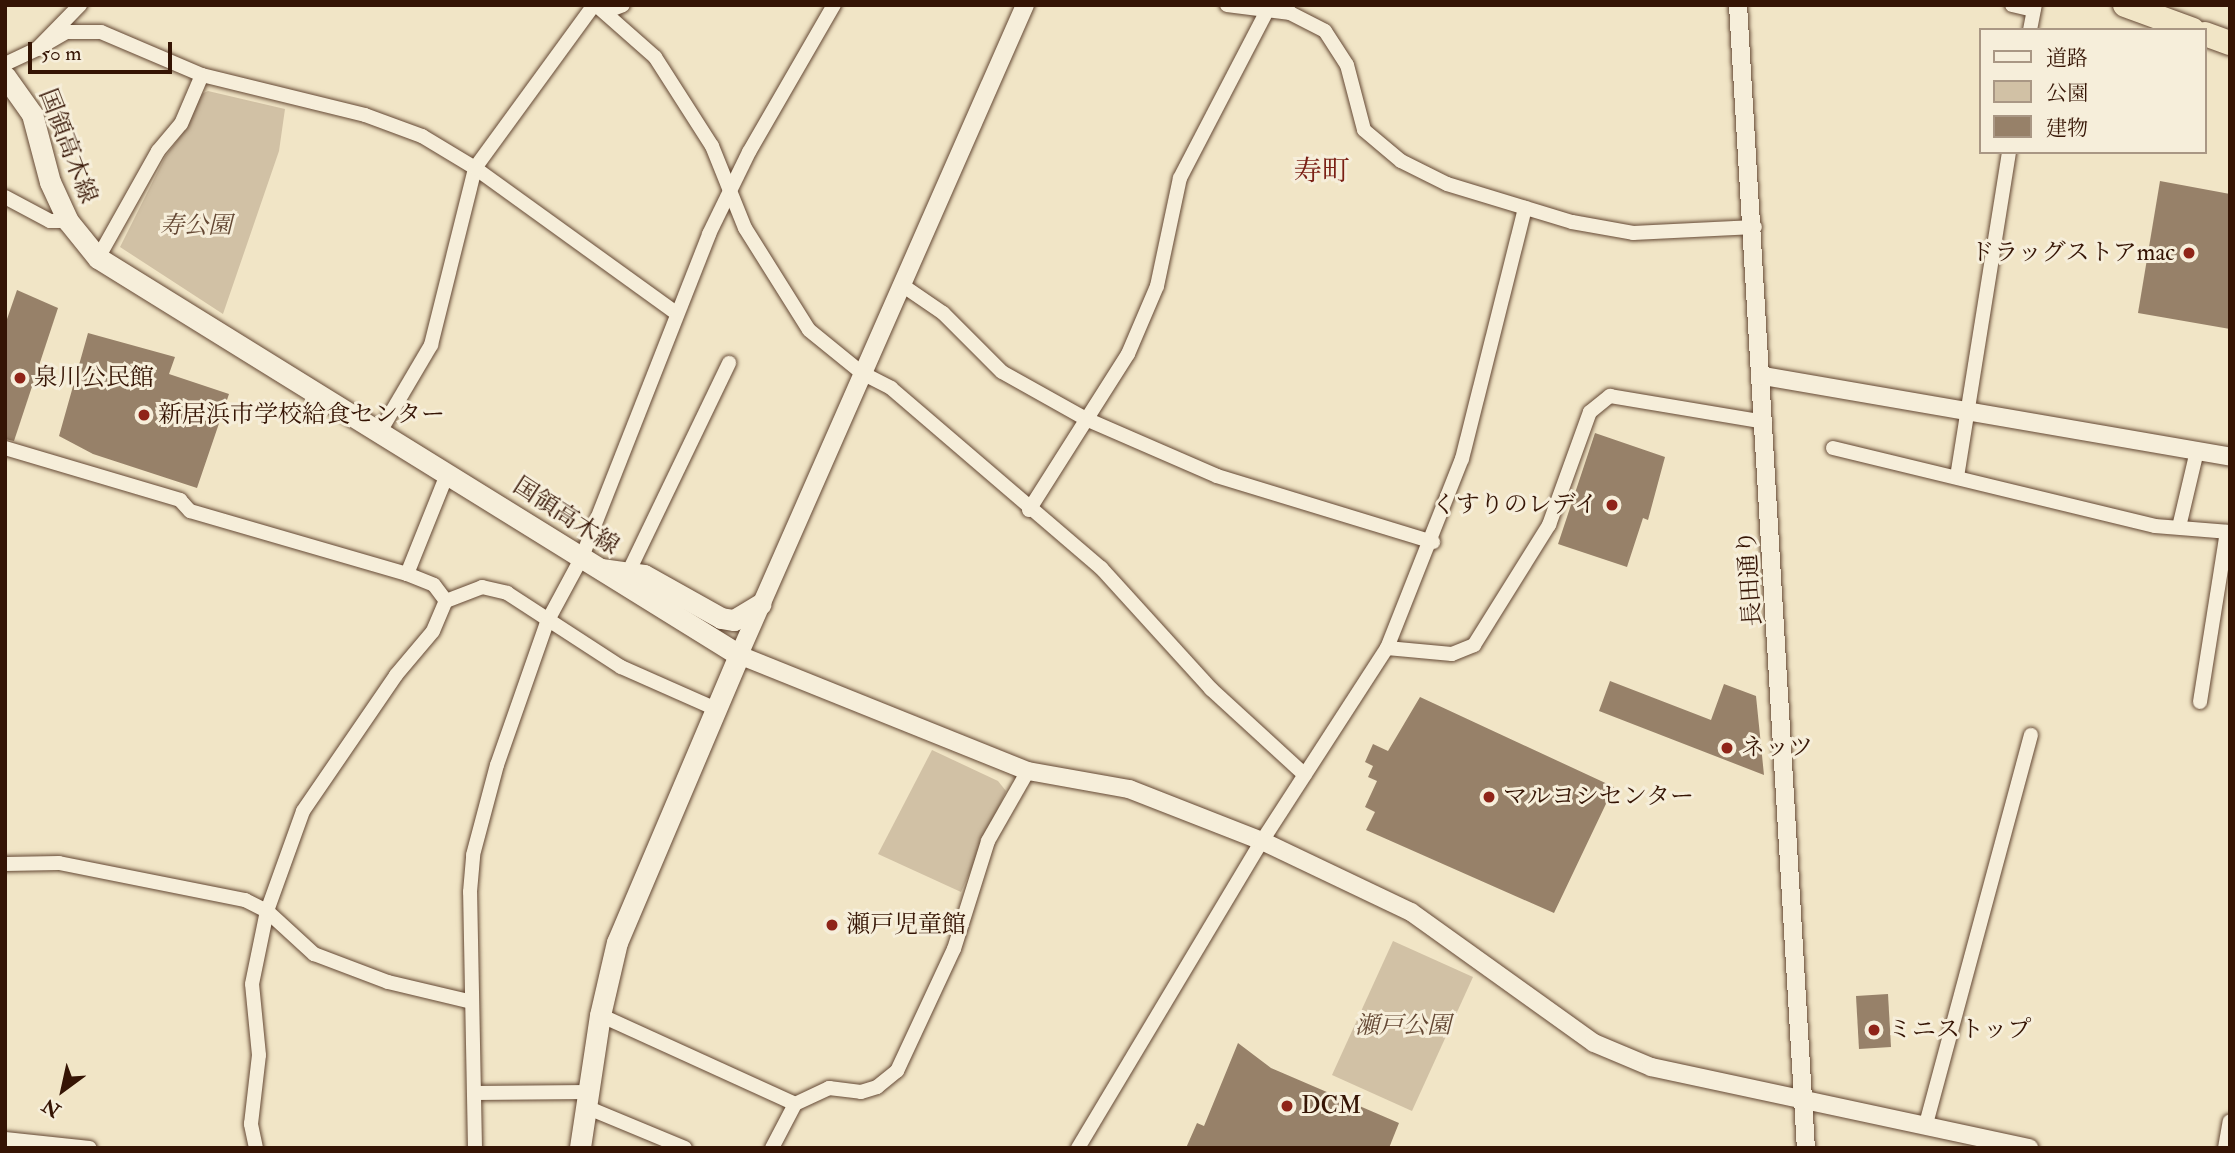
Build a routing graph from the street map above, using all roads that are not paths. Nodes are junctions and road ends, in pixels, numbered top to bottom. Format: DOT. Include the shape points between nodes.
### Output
graph roads {
  1 [pos="80,5"];
  2 [pos="622,5"];
  3 [pos="834,5"];
  4 [pos="1025,5"];
  5 [pos="1227,5"];
  6 [pos="1738,5"];
  7 [pos="2012,5"];
  8 [pos="2125,5"];
  9 [pos="598,7"];
  10 [pos="1269,7"];
  11 [pos="2034,8"];
  12 [pos="2030,28"];
  13 [pos="2188,28"];
  14 [pos="2207,35"];
  15 [pos="2230,43"];
  16 [pos="37,49"];
  17 [pos="5,64"];
  18 [pos="202,75"];
  19 [pos="10,90"];
  20 [pos="2009,154"];
  21 [pos="475,168"];
  22 [pos="732,187"];
  23 [pos="5,197"];
  24 [pos="1525,208"];
  25 [pos="68,221"];
  26 [pos="1755,227"];
  27 [pos="98,258"];
  28 [pos="902,285"];
  29 [pos="675,312"];
  30 [pos="729,363"];
  31 [pos="862,373"];
  32 [pos="1763,376"];
  33 [pos="1966,409"];
  34 [pos="1086,419"];
  35 [pos="1765,422"];
  36 [pos="381,430"];
  37 [pos="5,448"];
  38 [pos="1833,448"];
  39 [pos="2197,451"];
  40 [pos="2230,457"];
  41 [pos="448,472"];
  42 [pos="1957,477"];
  43 [pos="1029,510"];
  44 [pos="2179,527"];
  45 [pos="2229,532"];
  46 [pos="1433,542"];
  47 [pos="582,557"];
  48 [pos="601,569"];
  49 [pos="629,570"];
  50 [pos="407,574"];
  51 [pos="446,601"];
  52 [pos="761,604"];
  53 [pos="547,622"];
  54 [pos="1387,648"];
  55 [pos="738,655"];
  56 [pos="2200,702"];
  57 [pos="716,709"];
  58 [pos="2031,735"];
  59 [pos="1028,771"];
  60 [pos="1305,775"];
  61 [pos="1262,841"];
  62 [pos="5,864"];
  63 [pos="267,911"];
  64 [pos="472,1002"];
  65 [pos="600,1015"];
  66 [pos="474,1093"];
  67 [pos="587,1100"];
  68 [pos="1804,1102"];
  69 [pos="795,1104"];
  70 [pos="2230,1121"];
  71 [pos="1926,1124"];
  72 [pos="5,1139"];
  73 [pos="90,1148"];
  74 [pos="256,1148"];
  75 [pos="475,1148"];
  76 [pos="580,1148"];
  77 [pos="685,1148"];
  78 [pos="772,1148"];
  79 [pos="1077,1148"];
  80 [pos="1806,1148"];
  81 [pos="2029,1148"];
  82 [pos="2225,1148"];
  1 -- 16 [label="street"];
  2 -- 9 [label="street"];
  3 -- 22 [label="street"];
  4 -- 28 [label="street"];
  5 -- 10 [label="street"];
  6 -- 26 [label="street, 長田通り"];
  7 -- 11 [label="street"];
  8 -- 13 [label="highway"];
  9 -- 21 [label="street"];
  9 -- 22 [label="street" via="655,57"];
  10 -- 24 [label="street" via="1325,31 1347,65 1364,130 1401,161 1447,184"];
  10 -- 34 [label="street" via="1180,178 1157,286 1128,354"];
  11 -- 12 [label="street"];
  14 -- 15 [label="highway"];
  16 -- 17 [label="street"];
  16 -- 18 [label="street" via="67,32 102,32"];
  18 -- 21 [label="street" via="365,115 422,136"];
  18 -- 27 [label="street" via="181,124 158,151"];
  19 -- 25 [label="main road, 国領高木線"];
  20 -- 33 [label="street"];
  21 -- 29 [label="street"];
  21 -- 36 [label="street" via="431,345"];
  22 -- 29 [label="street"];
  22 -- 31 [label="street" via="745,228 781,293 824,345"];
  23 -- 25 [label="street" via="50,221"];
  24 -- 26 [label="street" via="1633,233"];
  24 -- 46 [label="street" via="1462,459"];
  25 -- 27 [label="main road, 国領高木線"];
  26 -- 32 [label="street, 長田通り"];
  27 -- 36 [label="main road, 国領高木線"];
  28 -- 31 [label="street"];
  28 -- 34 [label="street" via="943,313 1002,372"];
  29 -- 47 [label="street"];
  30 -- 49 [label="street"];
  31 -- 43 [label="street" via="891,388"];
  31 -- 52 [label="street"];
  32 -- 33 [label="street"];
  32 -- 35 [label="street, 長田通り"];
  33 -- 39 [label="street"];
  33 -- 42 [label="street"];
  34 -- 43 [label="street"];
  34 -- 46 [label="street" via="1217,476"];
  35 -- 54 [label="street" via="1610,396 1590,412 1549,525 1474,645 1452,654"];
  35 -- 68 [label="street, 長田通り"];
  36 -- 41 [label="main road, 国領高木線"];
  37 -- 50 [label="street" via="180,500 190,511"];
  38 -- 42 [label="street"];
  39 -- 40 [label="street"];
  39 -- 44 [label="street"];
  41 -- 47 [label="main road, 国領高木線"];
  41 -- 50 [label="street"];
  42 -- 44 [label="street" via="2155,526"];
  43 -- 60 [label="street" via="1101,568 1211,689"];
  44 -- 45 [label="street"];
  45 -- 56 [label="street"];
  46 -- 54 [label="street"];
  47 -- 48 [label="main road, 国領高木線"];
  47 -- 53 [label="street"];
  48 -- 49 [label="main road"];
  48 -- 55 [label="main road, 国領高木線"];
  49 -- 52 [label="main road" via="721,618 734,620"];
  50 -- 51 [label="street" via="433,585"];
  51 -- 53 [label="street" via="482,587 508,593"];
  51 -- 63 [label="street" via="433,631 396,675 303,811"];
  52 -- 55 [label="street"];
  53 -- 57 [label="street" via="621,667"];
  53 -- 64 [label="street" via="473,855"];
  54 -- 60 [label="street"];
  55 -- 57 [label="main road"];
  55 -- 59 [label="street"];
  57 -- 65 [label="main road" via="617,942"];
  58 -- 71 [label="street"];
  59 -- 61 [label="street" via="1129,789"];
  59 -- 69 [label="street" via="988,841 954,949 897,1071 877,1087 861,1092 829,1088"];
  60 -- 61 [label="street"];
  61 -- 68 [label="street" via="1455,938 1594,1042 1686,1077"];
  61 -- 79 [label="street"];
  62 -- 63 [label="street" via="59,863 163,880"];
  63 -- 64 [label="street" via="314,954 388,982"];
  63 -- 74 [label="street" via="252,984 259,1055 251,1124"];
  64 -- 66 [label="street"];
  65 -- 67 [label="main road"];
  65 -- 69 [label="street"];
  66 -- 67 [label="street"];
  66 -- 75 [label="street"];
  67 -- 76 [label="main road"];
  67 -- 77 [label="street"];
  68 -- 71 [label="street"];
  68 -- 80 [label="street, 長田通り"];
  69 -- 78 [label="street"];
  70 -- 82 [label="street"];
  71 -- 81 [label="street"];
  72 -- 73 [label="street"];
}
